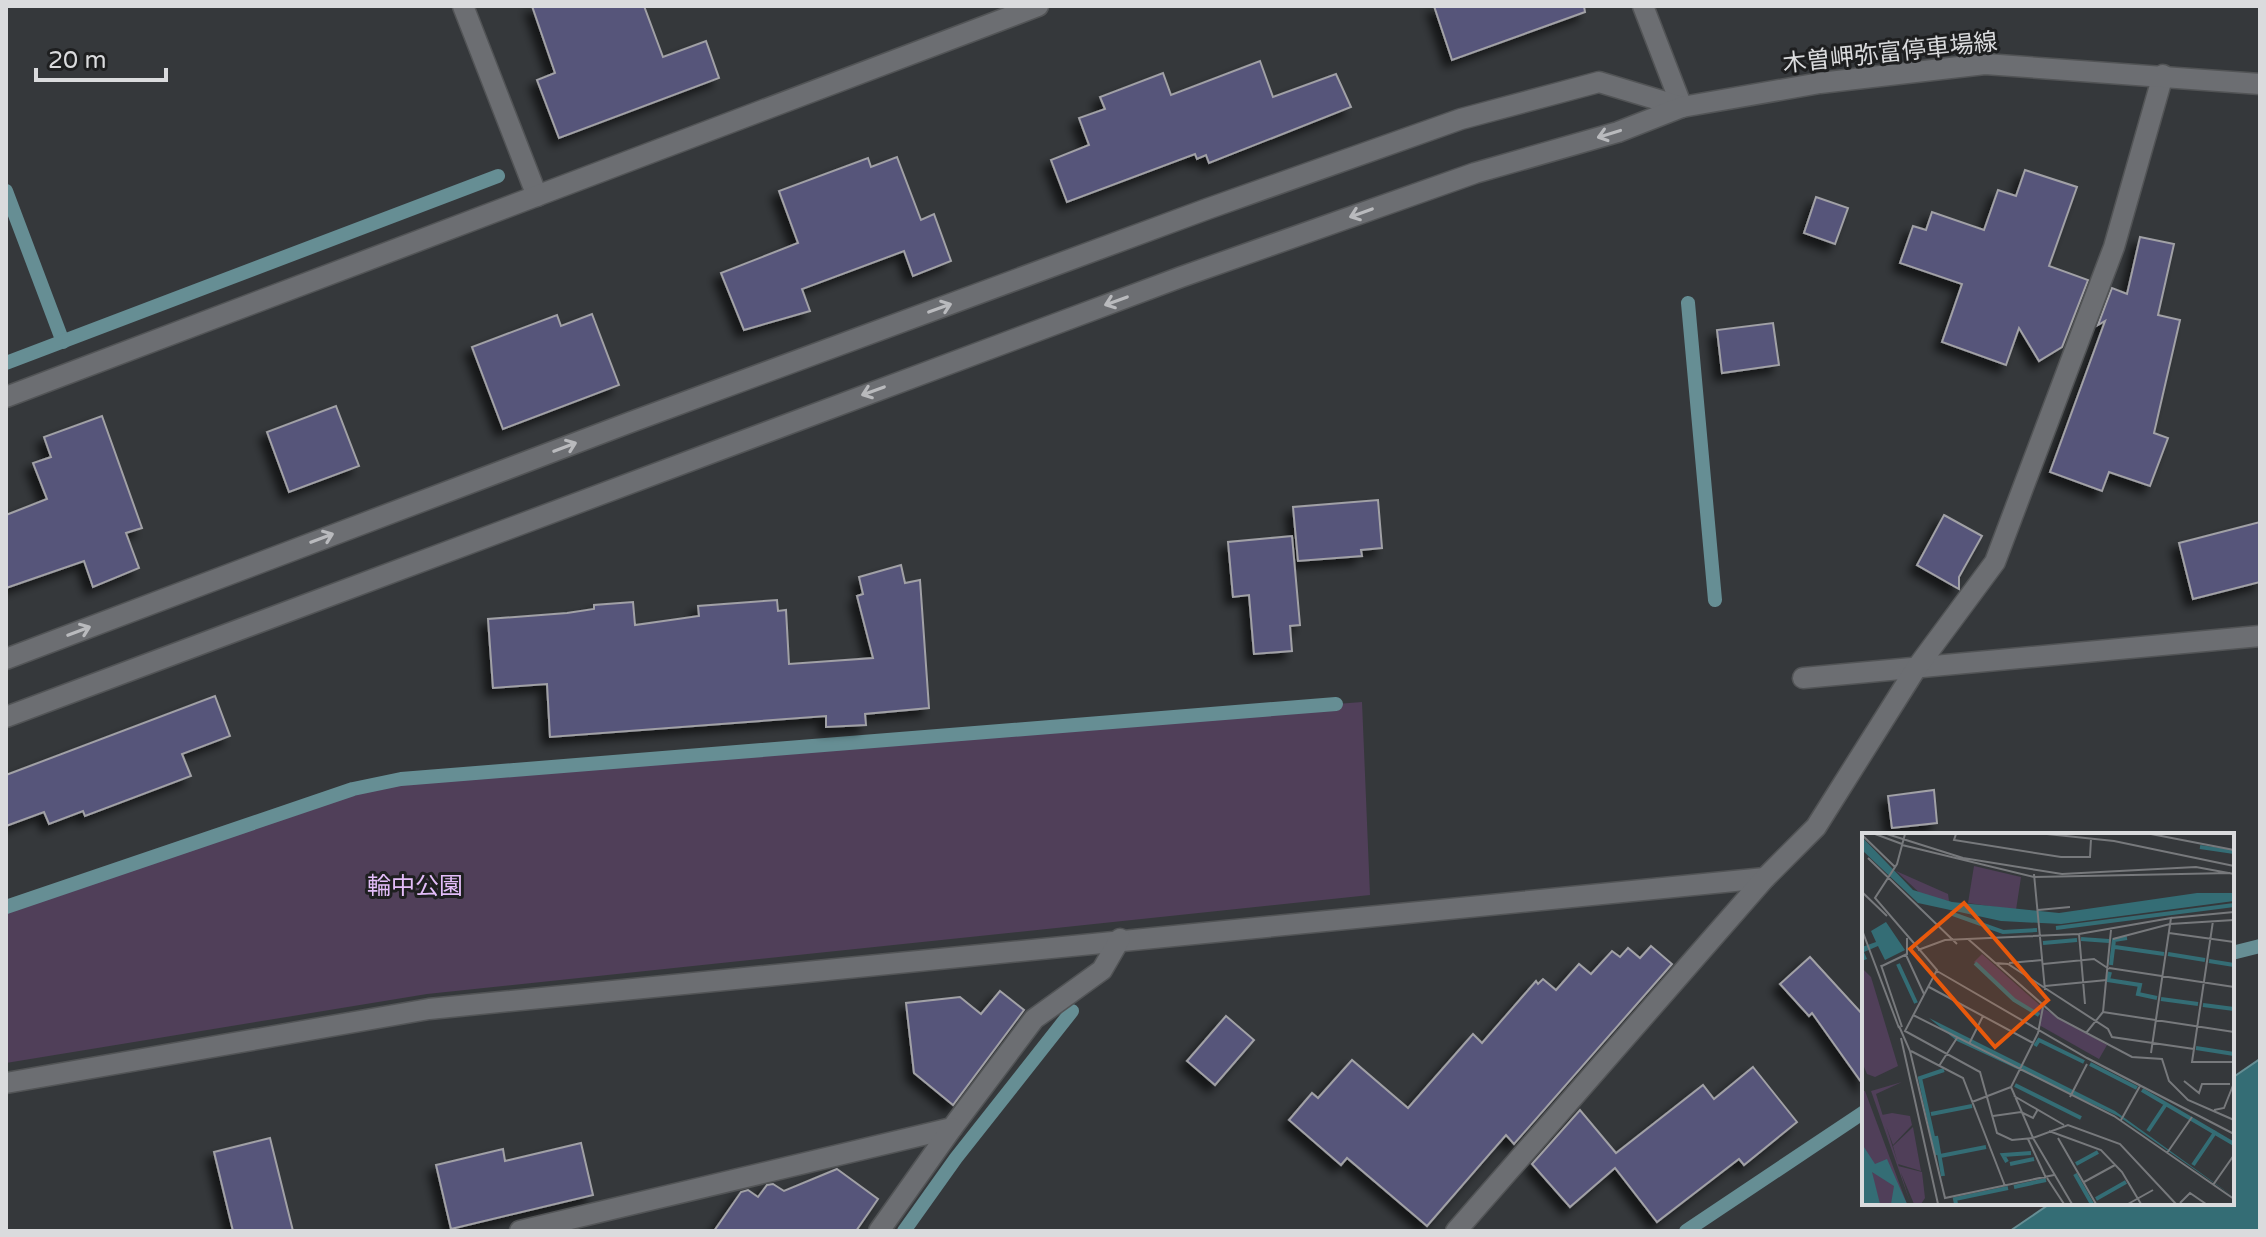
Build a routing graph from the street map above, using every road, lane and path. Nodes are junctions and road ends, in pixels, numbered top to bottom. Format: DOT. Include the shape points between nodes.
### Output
graph roads {
  1 [pos="463,6"];
  2 [pos="1038,6"];
  3 [pos="1643,6"];
  4 [pos="2163,75"];
  5 [pos="2260,84"];
  6 [pos="1682,107"];
  7 [pos="537,196"];
  8 [pos="6,397"];
  9 [pos="2260,636"];
  10 [pos="6,659"];
  11 [pos="1915,670"];
  12 [pos="1803,678"];
  13 [pos="6,717"];
  14 [pos="1765,878"];
  15 [pos="1120,939"];
  16 [pos="6,1083"];
  17 [pos="952,1128"];
  18 [pos="520,1231"];
  19 [pos="879,1231"];
  20 [pos="1456,1231"];
  1 -- 7 [label="street"];
  2 -- 7 [label="street"];
  3 -- 6 [label="street"];
  4 -- 5 [label="street, 木曽岬弥富停車場線"];
  4 -- 6 [label="street, 木曽岬弥富停車場線" via="1985,64 1820,83"];
  4 -- 11 [label="street" via="2114,247 1995,562"];
  10 -- 6 [label="street, one-way" via="720,389 1461,119 1599,82"];
  6 -- 13 [label="street, 木曽岬弥富停車場線, one-way" via="1618,132 1475,173 1181,277"];
  7 -- 8 [label="street"];
  9 -- 11 [label="street"];
  11 -- 12 [label="street"];
  11 -- 14 [label="street" via="1816,827"];
  14 -- 15 [label="street"];
  14 -- 20 [label="street"];
  15 -- 16 [label="street" via="429,1009"];
  15 -- 17 [label="street" via="1102,970 1034,1019"];
  17 -- 18 [label="street"];
  17 -- 19 [label="street"];
}
